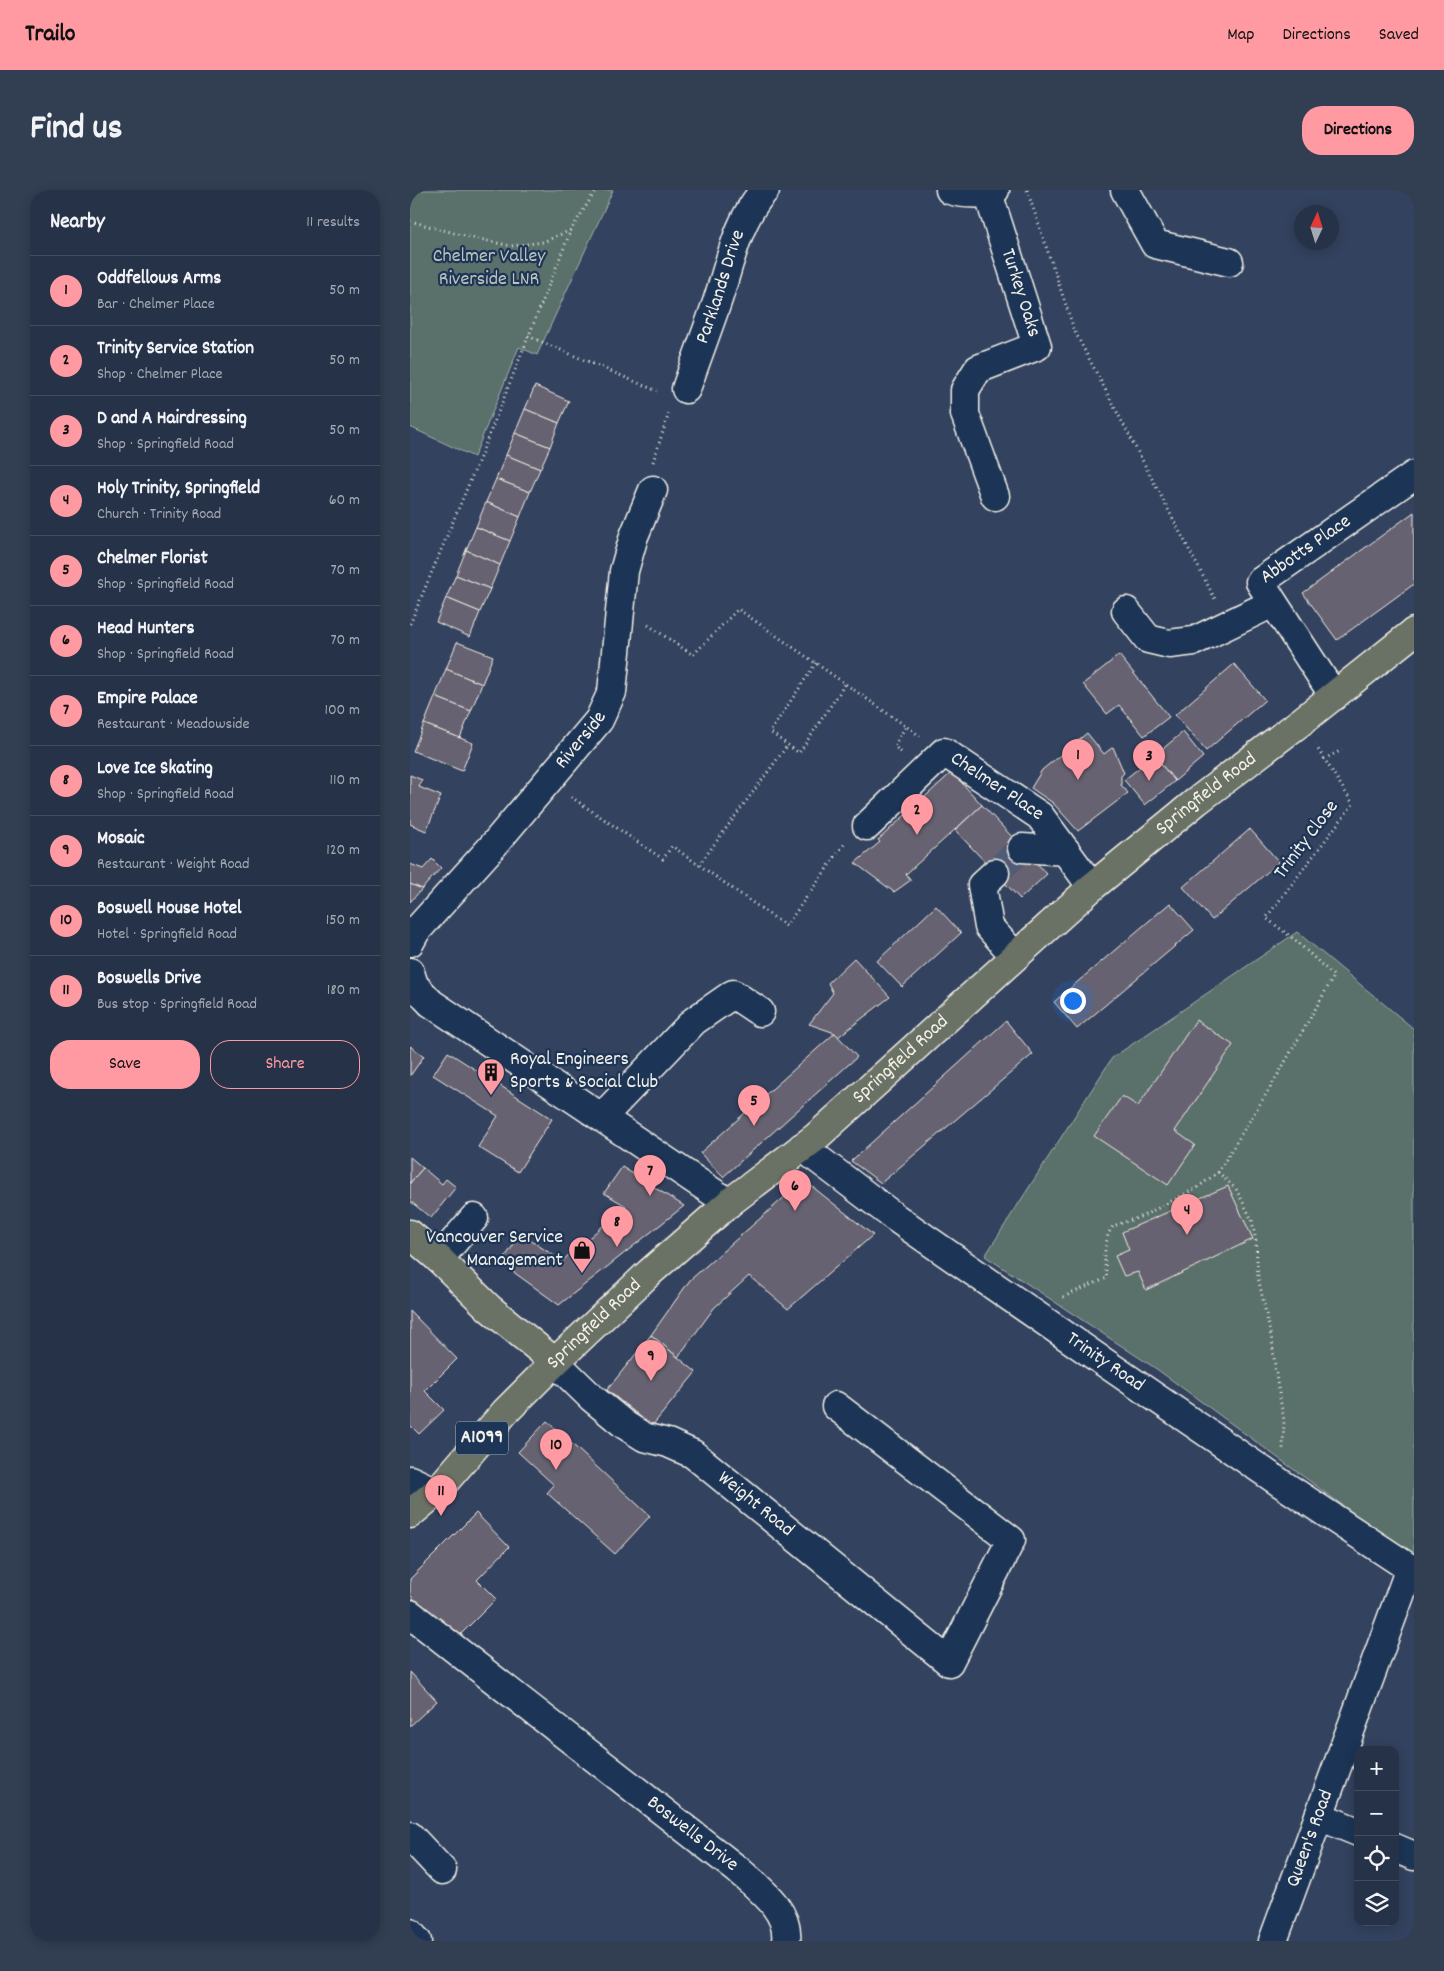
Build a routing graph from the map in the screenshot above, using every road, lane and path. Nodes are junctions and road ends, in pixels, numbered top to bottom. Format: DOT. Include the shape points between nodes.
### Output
graph roads {
  1 [pos="596,190"];
  2 [pos="765,190"];
  3 [pos="950,190"];
  4 [pos="1027,190"];
  5 [pos="1125,190"];
  6 [pos="992,192"];
  7 [pos="410,220"];
  8 [pos="571,230"];
  9 [pos="1229,262"];
  10 [pos="528,336"];
  11 [pos="674,397"];
  12 [pos="1414,475"];
  13 [pos="653,490"];
  14 [pos="995,496"];
  15 [pos="1274,602"];
  16 [pos="1217,603"];
  17 [pos="620,607"];
  18 [pos="1126,611"];
  19 [pos="410,624"];
  20 [pos="1414,632"];
  21 [pos="816,663"];
  22 [pos="846,683"];
  23 [pos="1334,696"];
  24 [pos="1302,721"];
  25 [pos="906,726"];
  26 [pos="787,746"];
  27 [pos="1342,750"];
  28 [pos="944,752"];
  29 [pos="906,756"];
  30 [pos="1324,759"];
  31 [pos="548,782"];
  32 [pos="858,831"];
  33 [pos="1022,848"];
  34 [pos="1066,851"];
  35 [pos="699,865"];
  36 [pos="995,873"];
  37 [pos="1092,887"];
  38 [pos="410,942"];
  39 [pos="1015,956"];
  40 [pos="410,972"];
  41 [pos="760,1012"];
  42 [pos="602,1117"];
  43 [pos="802,1148"];
  44 [pos="1218,1172"];
  45 [pos="729,1203"];
  46 [pos="474,1218"];
  47 [pos="410,1234"];
  48 [pos="439,1259"];
  49 [pos="1029,1310"];
  50 [pos="555,1362"];
  51 [pos="836,1406"];
  52 [pos="410,1480"];
  53 [pos="1282,1484"];
  54 [pos="436,1492"];
  55 [pos="410,1514"];
  56 [pos="1412,1570"];
  57 [pos="410,1614"];
  58 [pos="1320,1816"];
  59 [pos="1354,1830"];
  60 [pos="410,1836"];
  61 [pos="1399,1850"];
  62 [pos="1414,1856"];
  63 [pos="442,1870"];
  64 [pos="410,1933"];
  65 [pos="417,1941"];
  66 [pos="786,1941"];
  67 [pos="1273,1941"];
  1 -- 8 [label="path"];
  2 -- 11 [label="street, Parklands Drive" via="745,220 730,256 718,301"];
  3 -- 6 [label="street"];
  4 -- 16 [label="path" via="1075,332"];
  5 -- 9 [label="street" via="1155,244"];
  6 -- 14 [label="street, Turkey Oaks" via="1037,346 978,369 965,390 965,414"];
  7 -- 8 [label="path" via="511,246 543,242"];
  8 -- 10 [label="path"];
  10 -- 11 [label="path"];
  10 -- 19 [label="path"];
  11 -- 13 [label="path" via="652,464"];
  12 -- 15 [label="street, Abbotts Place" via="1260,582"];
  13 -- 17 [label="street, Riverside" via="624,571"];
  15 -- 18 [label="street" via="1194,641 1169,644 1148,639"];
  15 -- 23 [label="street, Abbotts Place"];
  17 -- 21 [label="path" via="693,655 738,609"];
  17 -- 31 [label="street, Riverside" via="612,692 599,720"];
  20 -- 23 [label="main road, Springfield Road"];
  21 -- 22 [label="path"];
  21 -- 26 [label="path" via="770,732"];
  22 -- 25 [label="path"];
  22 -- 26 [label="path" via="799,753"];
  23 -- 24 [label="main road, Springfield Road"];
  24 -- 30 [label="path, Trinity Close"];
  24 -- 37 [label="main road, Springfield Road"];
  25 -- 28 [label="path"];
  25 -- 29 [label="path" via="894,746"];
  26 -- 35 [label="path"];
  27 -- 30 [label="path"];
  28 -- 32 [label="street, Chelmer Place"];
  28 -- 34 [label="street, Chelmer Place" via="1040,816"];
  30 -- 44 [label="path, Trinity Close" via="1353,804 1266,918 1334,976"];
  31 -- 35 [label="path" via="663,859 672,846"];
  31 -- 38 [label="street, Riverside"];
  32 -- 35 [label="path" via="786,926"];
  33 -- 34 [label="street"];
  34 -- 37 [label="street, Chelmer Place"];
  36 -- 39 [label="street" via="982,885 989,927"];
  37 -- 39 [label="main road, Springfield Road"];
  39 -- 43 [label="main road, Springfield Road"];
  40 -- 42 [label="street" via="414,985 431,1003"];
  41 -- 42 [label="street" via="732,994 694,1022"];
  42 -- 45 [label="street"];
  43 -- 45 [label="main road, Springfield Road"];
  43 -- 49 [label="street, Trinity Road"];
  44 -- 49 [label="path" via="1198,1187 1143,1216 1113,1226 1104,1256 1107,1278"];
  44 -- 53 [label="path" via="1236,1189 1252,1220 1258,1278 1284,1420"];
  45 -- 50 [label="main road, Springfield Road" via="606,1312"];
  46 -- 48 [label="street"];
  47 -- 48 [label="main road"];
  48 -- 50 [label="main road" via="489,1308"];
  49 -- 53 [label="street, Trinity Road"];
  50 -- 51 [label="street, Weight Road" via="625,1425 644,1436 693,1454 949,1662 1011,1540"];
  50 -- 54 [label="main road, Springfield Road / A1099" via="505,1412"];
  52 -- 54 [label="street"];
  53 -- 56 [label="street, Trinity Road"];
  54 -- 55 [label="main road, Springfield Road / A1099"];
  56 -- 58 [label="street, Queen's Road"];
  57 -- 66 [label="street, Boswells Drive" via="738,1870 780,1913"];
  58 -- 59 [label="street"];
  58 -- 67 [label="street, Queen's Road"];
  60 -- 63 [label="street"];
  61 -- 62 [label="street"];
  64 -- 65 [label="street"];
}
